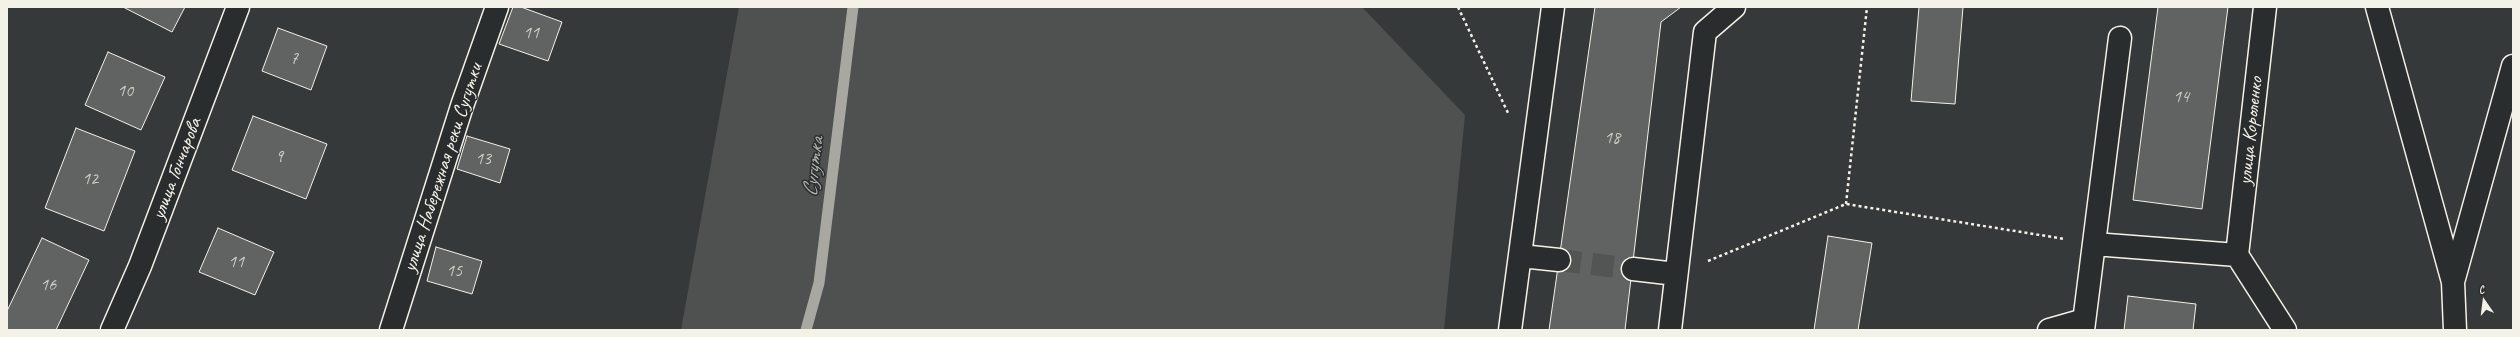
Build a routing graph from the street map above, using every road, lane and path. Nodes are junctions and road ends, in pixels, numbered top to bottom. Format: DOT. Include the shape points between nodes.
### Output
graph roads {
  1 [pos="238,7"];
  2 [pos="497,7"];
  3 [pos="1458,7"];
  4 [pos="1553,7"];
  5 [pos="1734,7"];
  6 [pos="1867,7"];
  7 [pos="2265,7"];
  8 [pos="2377,7"];
  9 [pos="2120,38"];
  10 [pos="2513,66"];
  11 [pos="1509,115"];
  12 [pos="1846,204"];
  13 [pos="2094,244"];
  14 [pos="2237,255"];
  15 [pos="1521,256"];
  16 [pos="1559,260"];
  17 [pos="1633,269"];
  18 [pos="1676,274"];
  19 [pos="2453,282"];
  20 [pos="2084,325"];
  21 [pos="112,330"];
  22 [pos="391,330"];
  23 [pos="1510,330"];
  24 [pos="1670,330"];
  25 [pos="2049,330"];
  26 [pos="2285,330"];
  27 [pos="2455,330"];
  1 -- 21 [label="street, улица Гончарова" via="140,266"];
  2 -- 22 [label="street, улица Набережная реки Сугутки" via="462,106"];
  3 -- 11 [label="path"];
  4 -- 15 [label="street"];
  5 -- 18 [label="street" via="1705,32"];
  6 -- 12 [label="path"];
  7 -- 14 [label="street, улица Короленко"];
  8 -- 19 [label="street"];
  9 -- 13 [label="street"];
  10 -- 19 [label="street"];
  12 -- 13 [label="path"];
  12 -- 18 [label="path"];
  13 -- 14 [label="street"];
  13 -- 20 [label="street"];
  14 -- 26 [label="street"];
  15 -- 16 [label="street"];
  15 -- 23 [label="street"];
  17 -- 18 [label="street"];
  18 -- 24 [label="street"];
  19 -- 27 [label="street"];
  20 -- 25 [label="street"];
}
